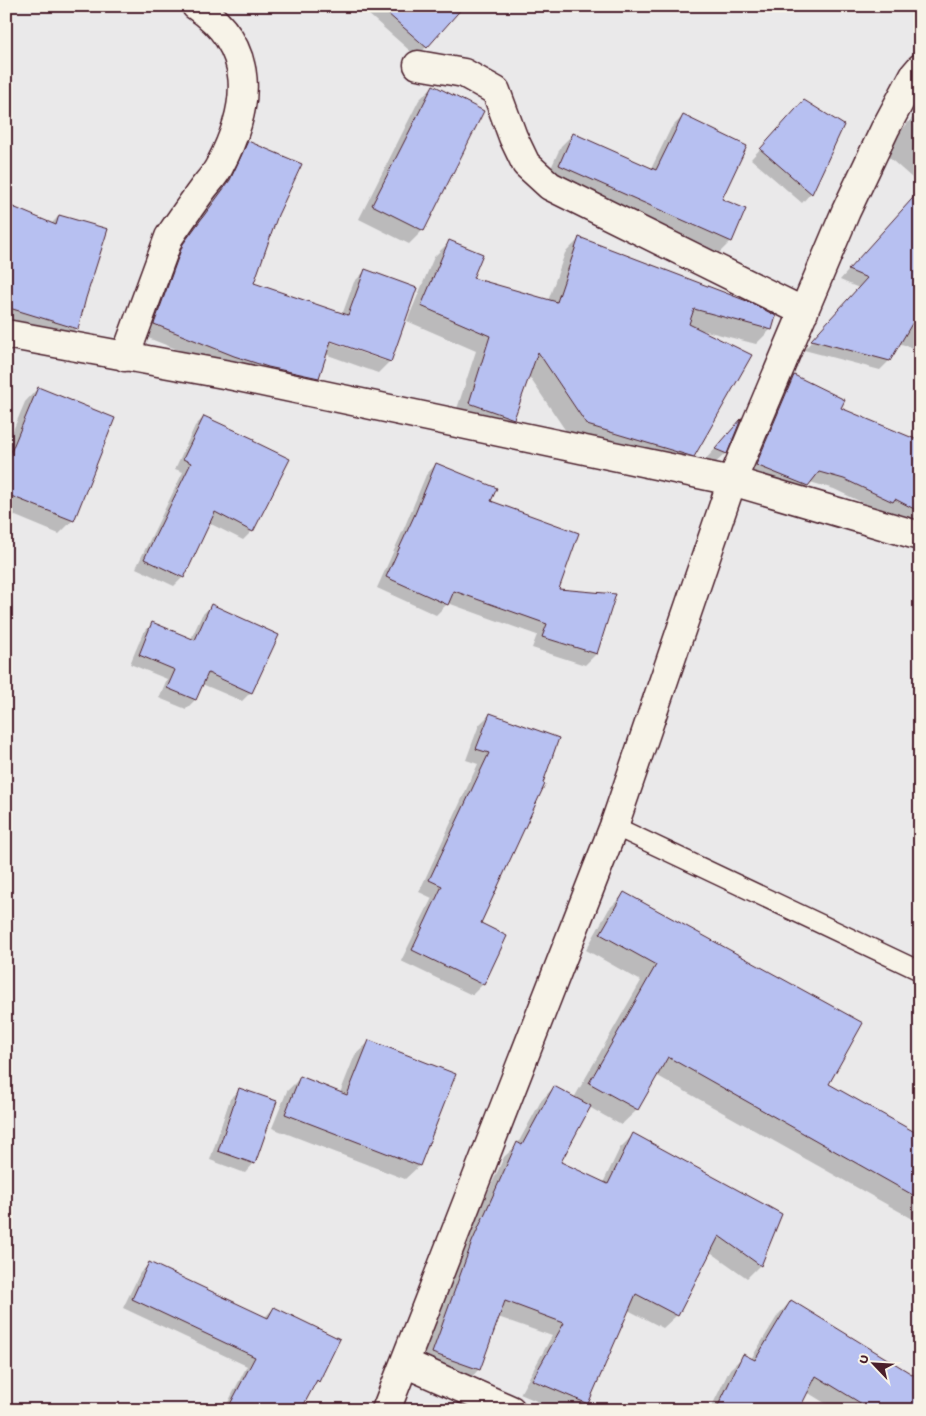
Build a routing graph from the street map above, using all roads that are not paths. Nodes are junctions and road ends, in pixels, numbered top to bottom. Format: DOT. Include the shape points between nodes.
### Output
graph roads {
  1 [pos="196,6"];
  2 [pos="418,65"];
  3 [pos="920,68"];
  4 [pos="804,312"];
  5 [pos="6,334"];
  6 [pos="125,357"];
  7 [pos="732,481"];
  8 [pos="920,536"];
  9 [pos="614,826"];
  10 [pos="920,971"];
  11 [pos="405,1363"];
  12 [pos="386,1410"];
  13 [pos="511,1410"];
  1 -- 6 [label="street" via="222,27 235,47 243,73 241,112 220,167 169,237"];
  2 -- 4 [label="street" via="464,73 496,90 526,164 550,186"];
  3 -- 4 [label="street" via="865,170"];
  4 -- 7 [label="street"];
  5 -- 6 [label="street"];
  6 -- 7 [label="street" via="229,375"];
  7 -- 8 [label="street"];
  7 -- 9 [label="street"];
  9 -- 10 [label="lane"];
  9 -- 11 [label="street"];
  11 -- 12 [label="street"];
  11 -- 13 [label="street"];
}
